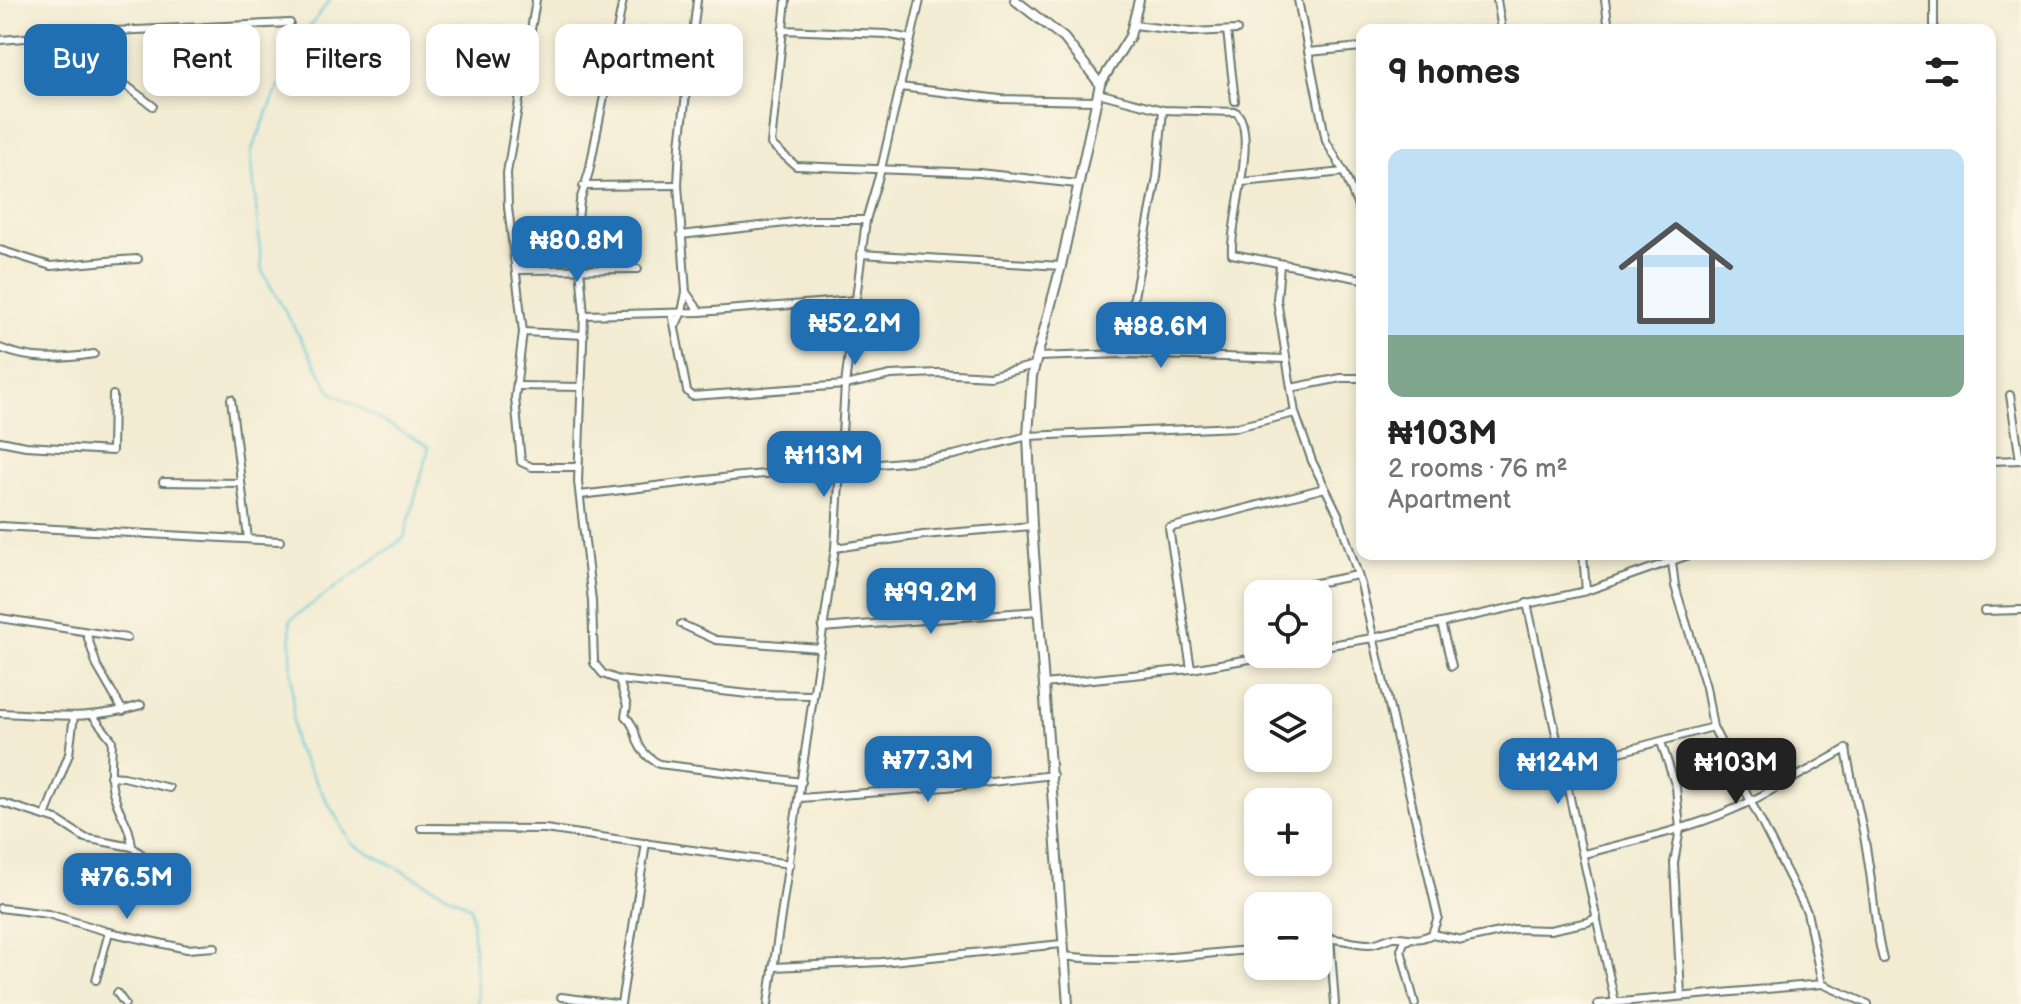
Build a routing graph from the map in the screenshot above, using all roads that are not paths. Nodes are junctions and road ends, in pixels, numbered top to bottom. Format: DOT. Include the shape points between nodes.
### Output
graph roads {
  1 [pos="536,0"];
  2 [pos="623,0"];
  3 [pos="697,0"];
  4 [pos="786,0"];
  5 [pos="920,0"];
  6 [pos="1015,0"];
  7 [pos="1139,0"];
  8 [pos="1298,0"];
  9 [pos="1497,0"];
  10 [pos="1605,0"];
  11 [pos="1934,0"];
  12 [pos="290,23"];
  13 [pos="1501,24"];
  14 [pos="1608,24"];
  15 [pos="1934,24"];
  16 [pos="1134,25"];
  17 [pos="127,30"];
  18 [pos="782,30"];
  19 [pos="1237,30"];
  20 [pos="1227,31"];
  21 [pos="24,38"];
  22 [pos="911,39"];
  23 [pos="0,40"];
  24 [pos="1356,48"];
  25 [pos="1308,52"];
  26 [pos="127,86"];
  27 [pos="900,87"];
  28 [pos="1098,92"];
  29 [pos="1235,101"];
  30 [pos="153,106"];
  31 [pos="1163,110"];
  32 [pos="881,169"];
  33 [pos="1344,172"];
  34 [pos="1242,182"];
  35 [pos="1077,184"];
  36 [pos="678,185"];
  37 [pos="583,186"];
  38 [pos="1356,201"];
  39 [pos="866,220"];
  40 [pos="681,235"];
  41 [pos="0,250"];
  42 [pos="861,254"];
  43 [pos="138,259"];
  44 [pos="1280,265"];
  45 [pos="1061,266"];
  46 [pos="579,269"];
  47 [pos="638,269"];
  48 [pos="516,270"];
  49 [pos="1356,278"];
  50 [pos="686,292"];
  51 [pos="855,300"];
  52 [pos="682,312"];
  53 [pos="700,312"];
  54 [pos="672,313"];
  55 [pos="584,315"];
  56 [pos="675,327"];
  57 [pos="523,332"];
  58 [pos="584,335"];
  59 [pos="890,345"];
  60 [pos="849,346"];
  61 [pos="0,348"];
  62 [pos="94,354"];
  63 [pos="1123,354"];
  64 [pos="1286,359"];
  65 [pos="1036,361"];
  66 [pos="1356,378"];
  67 [pos="845,385"];
  68 [pos="517,386"];
  69 [pos="582,387"];
  70 [pos="1291,388"];
  71 [pos="113,395"];
  72 [pos="2010,395"];
  73 [pos="231,399"];
  74 [pos="1295,413"];
  75 [pos="1028,436"];
  76 [pos="0,441"];
  77 [pos="2021,460"];
  78 [pos="1996,461"];
  79 [pos="842,466"];
  80 [pos="577,467"];
  81 [pos="163,482"];
  82 [pos="241,483"];
  83 [pos="1325,488"];
  84 [pos="580,495"];
  85 [pos="0,526"];
  86 [pos="1032,526"];
  87 [pos="248,539"];
  88 [pos="280,541"];
  89 [pos="835,548"];
  90 [pos="1583,560"];
  91 [pos="1664,560"];
  92 [pos="1672,560"];
  93 [pos="1358,575"];
  94 [pos="1332,580"];
  95 [pos="1586,591"];
  96 [pos="1527,603"];
  97 [pos="2021,610"];
  98 [pos="1038,611"];
  99 [pos="1984,611"];
  100 [pos="0,618"];
  101 [pos="1441,623"];
  102 [pos="681,624"];
  103 [pos="822,628"];
  104 [pos="86,632"];
  105 [pos="127,638"];
  106 [pos="1373,638"];
  107 [pos="1332,645"];
  108 [pos="819,648"];
  109 [pos="1244,660"];
  110 [pos="1452,666"];
  111 [pos="1191,669"];
  112 [pos="619,680"];
  113 [pos="1044,684"];
  114 [pos="813,695"];
  115 [pos="141,705"];
  116 [pos="123,711"];
  117 [pos="0,713"];
  118 [pos="74,716"];
  119 [pos="93,716"];
  120 [pos="1713,727"];
  121 [pos="1661,742"];
  122 [pos="1564,767"];
  123 [pos="1053,775"];
  124 [pos="110,776"];
  125 [pos="802,782"];
  126 [pos="169,788"];
  127 [pos="800,798"];
  128 [pos="1750,801"];
  129 [pos="0,802"];
  130 [pos="45,816"];
  131 [pos="421,828"];
  132 [pos="1680,829"];
  133 [pos="646,843"];
  134 [pos="132,847"];
  135 [pos="1584,854"];
  136 [pos="790,864"];
  137 [pos="168,874"];
  138 [pos="0,908"];
  139 [pos="1597,917"];
  140 [pos="109,932"];
  141 [pos="1432,934"];
  142 [pos="1332,937"];
  143 [pos="1408,940"];
  144 [pos="1062,944"];
  145 [pos="215,947"];
  146 [pos="1244,950"];
  147 [pos="1063,956"];
  148 [pos="1883,959"];
  149 [pos="1332,964"];
  150 [pos="773,967"];
  151 [pos="96,980"];
  152 [pos="1822,984"];
  153 [pos="117,993"];
  154 [pos="1681,995"];
  155 [pos="561,997"];
  156 [pos="1615,1002"];
  157 [pos="125,1004"];
  158 [pos="619,1004"];
  159 [pos="768,1004"];
  160 [pos="1068,1004"];
  161 [pos="1335,1004"];
  162 [pos="1415,1004"];
  163 [pos="1598,1004"];
  164 [pos="1868,1004"];
  1 -- 48 [label="street" via="507,173"];
  2 -- 37 [label="street"];
  3 -- 36 [label="street"];
  4 -- 18 [label="street"];
  5 -- 22 [label="street"];
  6 -- 28 [label="street" via="1064,38"];
  7 -- 16 [label="street"];
  8 -- 25 [label="street"];
  9 -- 13 [label="street"];
  10 -- 14 [label="street"];
  11 -- 15 [label="street"];
  12 -- 17 [label="street"];
  16 -- 20 [label="street"];
  16 -- 28 [label="street"];
  18 -- 22 [label="street"];
  18 -- 32 [label="street" via="771,144 796,166"];
  19 -- 20 [label="street"];
  20 -- 29 [label="street"];
  21 -- 23 [label="street"];
  22 -- 27 [label="street"];
  24 -- 25 [label="street"];
  25 -- 33 [label="street" via="1326,141"];
  26 -- 30 [label="street"];
  27 -- 28 [label="street" via="1000,99"];
  27 -- 32 [label="street"];
  28 -- 31 [label="street"];
  28 -- 35 [label="street"];
  31 -- 34 [label="street" via="1240,115"];
  31 -- 63 [label="street" via="1155,190"];
  32 -- 35 [label="street"];
  32 -- 39 [label="street"];
  33 -- 34 [label="street"];
  33 -- 38 [label="street"];
  34 -- 44 [label="street" via="1231,252"];
  35 -- 45 [label="street"];
  36 -- 37 [label="street"];
  36 -- 40 [label="street"];
  37 -- 46 [label="street"];
  39 -- 40 [label="street" via="812,220"];
  39 -- 42 [label="street"];
  40 -- 50 [label="street"];
  41 -- 43 [label="street" via="51,266"];
  42 -- 45 [label="street"];
  42 -- 51 [label="street"];
  44 -- 49 [label="street"];
  44 -- 64 [label="street" via="1277,300"];
  45 -- 65 [label="street"];
  46 -- 47 [label="street"];
  46 -- 48 [label="street"];
  46 -- 55 [label="street"];
  48 -- 57 [label="street"];
  50 -- 52 [label="street"];
  50 -- 53 [label="street"];
  51 -- 53 [label="street"];
  51 -- 60 [label="street"];
  52 -- 53 [label="street"];
  52 -- 54 [label="street"];
  52 -- 56 [label="street"];
  54 -- 55 [label="street"];
  54 -- 56 [label="street"];
  55 -- 58 [label="street"];
  56 -- 67 [label="street" via="692,396"];
  57 -- 58 [label="street"];
  57 -- 68 [label="street"];
  58 -- 69 [label="street"];
  59 -- 60 [label="street"];
  60 -- 67 [label="street"];
  61 -- 62 [label="street" via="62,359"];
  63 -- 64 [label="street"];
  63 -- 65 [label="street"];
  64 -- 70 [label="street"];
  65 -- 67 [label="street" via="990,376 891,375"];
  65 -- 75 [label="street"];
  66 -- 70 [label="street"];
  67 -- 79 [label="street"];
  68 -- 69 [label="street"];
  68 -- 80 [label="street" via="521,462 532,467"];
  69 -- 80 [label="street"];
  70 -- 74 [label="street"];
  71 -- 76 [label="street" via="112,451"];
  72 -- 77 [label="street"];
  73 -- 82 [label="street"];
  74 -- 75 [label="street" via="1237,427"];
  74 -- 83 [label="street"];
  75 -- 79 [label="street" via="954,455"];
  75 -- 86 [label="street"];
  77 -- 78 [label="street"];
  79 -- 84 [label="street"];
  79 -- 89 [label="street"];
  80 -- 84 [label="street"];
  81 -- 82 [label="street"];
  82 -- 87 [label="street"];
  83 -- 93 [label="street"];
  83 -- 111 [label="street" via="1169,528"];
  84 -- 112 [label="street" via="594,663 603,674"];
  85 -- 87 [label="street"];
  86 -- 89 [label="street"];
  86 -- 98 [label="street"];
  87 -- 88 [label="street"];
  89 -- 103 [label="street"];
  90 -- 95 [label="street"];
  91 -- 95 [label="street"];
  92 -- 120 [label="street"];
  93 -- 94 [label="street"];
  93 -- 106 [label="street"];
  95 -- 96 [label="street"];
  96 -- 101 [label="street"];
  96 -- 122 [label="street"];
  97 -- 99 [label="street"];
  98 -- 103 [label="street"];
  98 -- 113 [label="street"];
  100 -- 104 [label="street"];
  101 -- 106 [label="street"];
  101 -- 110 [label="street"];
  102 -- 108 [label="street" via="716,640"];
  103 -- 108 [label="street"];
  104 -- 105 [label="street"];
  104 -- 116 [label="street" via="97,666"];
  106 -- 107 [label="street"];
  106 -- 141 [label="street" via="1438,917"];
  108 -- 114 [label="street"];
  109 -- 111 [label="street"];
  111 -- 113 [label="street"];
  112 -- 114 [label="street"];
  112 -- 125 [label="street" via="625,716 640,750 659,764"];
  113 -- 123 [label="street"];
  114 -- 125 [label="street"];
  115 -- 116 [label="street"];
  116 -- 119 [label="street"];
  117 -- 118 [label="street"];
  118 -- 119 [label="street"];
  118 -- 130 [label="street" via="69,754"];
  119 -- 124 [label="street" via="112,740"];
  120 -- 121 [label="street"];
  120 -- 128 [label="street"];
  121 -- 122 [label="street"];
  121 -- 132 [label="street" via="1676,787"];
  122 -- 135 [label="street"];
  123 -- 127 [label="street"];
  123 -- 144 [label="street"];
  124 -- 126 [label="street"];
  124 -- 134 [label="street" via="130,827"];
  125 -- 127 [label="street"];
  127 -- 136 [label="street"];
  128 -- 132 [label="street"];
  128 -- 148 [label="street" via="1846,749"];
  128 -- 152 [label="street" via="1807,912"];
  129 -- 130 [label="street"];
  130 -- 134 [label="street" via="85,838"];
  131 -- 133 [label="street" via="545,829"];
  132 -- 135 [label="street"];
  132 -- 154 [label="street" via="1674,863"];
  133 -- 136 [label="street"];
  133 -- 158 [label="street"];
  134 -- 137 [label="street"];
  135 -- 139 [label="street"];
  136 -- 150 [label="street"];
  138 -- 140 [label="street" via="48,914"];
  139 -- 141 [label="street" via="1550,930 1514,929 1462,940"];
  139 -- 156 [label="street"];
  140 -- 145 [label="street" via="187,949"];
  140 -- 151 [label="street"];
  141 -- 143 [label="street"];
  142 -- 143 [label="street" via="1372,944 1397,937"];
  143 -- 162 [label="street" via="1401,950"];
  144 -- 147 [label="street"];
  144 -- 150 [label="street"];
  146 -- 147 [label="street" via="1159,959"];
  147 -- 160 [label="street"];
  149 -- 161 [label="street"];
  150 -- 159 [label="street"];
  152 -- 154 [label="street"];
  152 -- 164 [label="street"];
  153 -- 157 [label="street"];
  154 -- 156 [label="street"];
  155 -- 158 [label="street"];
  156 -- 163 [label="street"];
}
